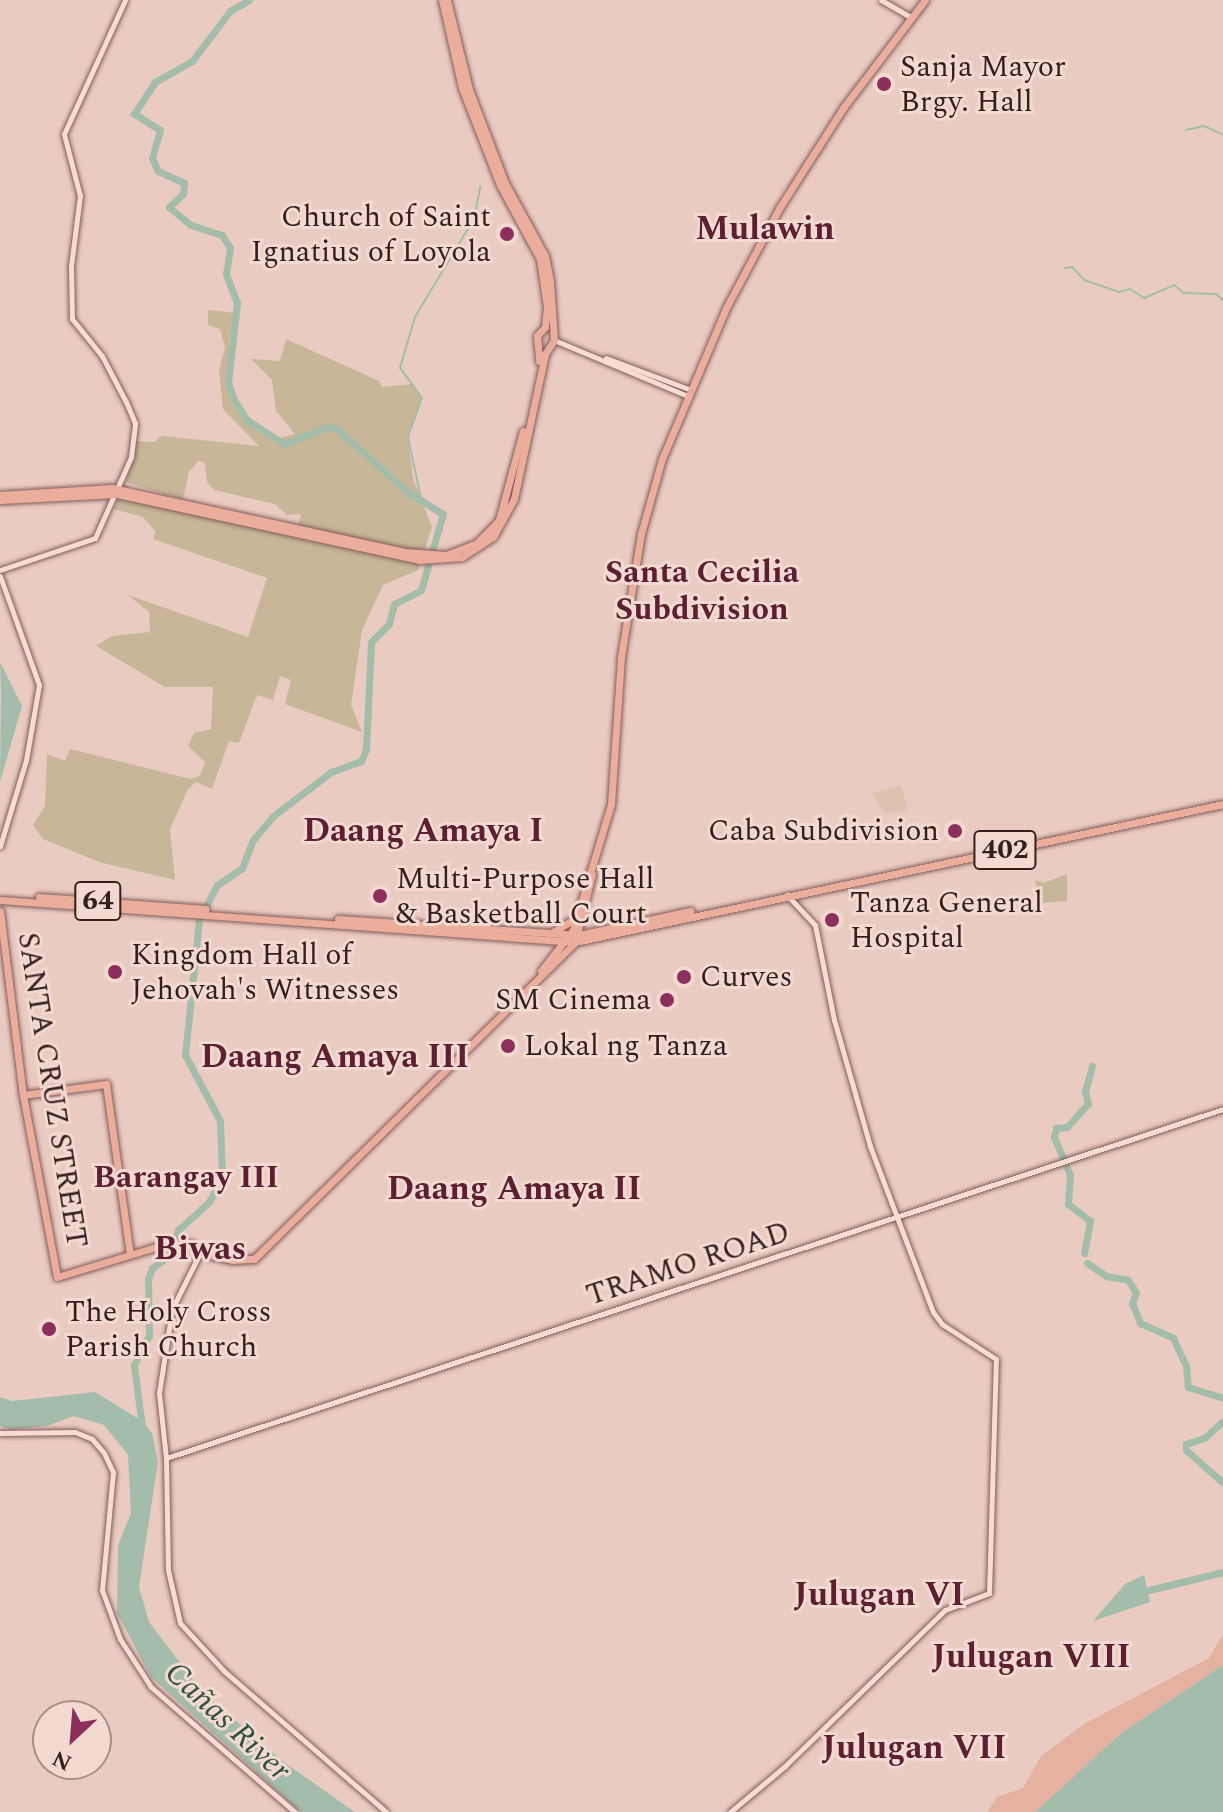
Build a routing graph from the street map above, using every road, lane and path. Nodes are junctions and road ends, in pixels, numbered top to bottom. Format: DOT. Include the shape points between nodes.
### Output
graph roads {
  1 [pos="125,0"];
  2 [pos="444,0"];
  3 [pos="881,0"];
  4 [pos="925,0"];
  5 [pos="912,18"];
  6 [pos="547,330"];
  7 [pos="548,344"];
  8 [pos="690,393"];
  9 [pos="118,491"];
  10 [pos="0,498"];
  11 [pos="0,570"];
  12 [pos="0,576"];
  13 [pos="1223,804"];
  14 [pos="0,846"];
  15 [pos="787,894"];
  16 [pos="0,898"];
  17 [pos="0,911"];
  18 [pos="214,912"];
  19 [pos="582,914"];
  20 [pos="602,929"];
  21 [pos="550,933"];
  22 [pos="573,938"];
  23 [pos="23,1095"];
  24 [pos="1223,1109"];
  25 [pos="900,1216"];
  26 [pos="201,1251"];
  27 [pos="130,1254"];
  28 [pos="0,1433"];
  29 [pos="166,1458"];
  30 [pos="295,1812"];
  31 [pos="386,1812"];
  32 [pos="730,1812"];
  1 -- 9 [label="street" via="64,134 80,196 71,266 72,319 102,356 135,423 131,457"];
  2 -- 6 [label="main road" via="462,88 500,185 540,259"];
  3 -- 5 [label="street"];
  4 -- 5 [label="main road"];
  5 -- 8 [label="main road" via="843,108 780,207"];
  6 -- 7 [label="main road"];
  6 -- 7 [label="main road" via="537,336"];
  7 -- 8 [label="street" via="593,355"];
  7 -- 9 [label="main road" via="503,513 477,543 438,558"];
  8 -- 19 [label="main road" via="658,471 641,534 621,657 614,789"];
  9 -- 10 [label="main road"];
  9 -- 11 [label="street" via="95,538"];
  12 -- 14 [label="street" via="39,685 29,747"];
  13 -- 15 [label="main road, 402"];
  15 -- 20 [label="main road, 402"];
  15 -- 22 [label="main road, 402"];
  15 -- 25 [label="street" via="815,925 834,1020 870,1146"];
  16 -- 18 [label="main road, 64"];
  17 -- 23 [label="main road, SANTA CRUZ STREET"];
  18 -- 21 [label="main road, 64"];
  18 -- 22 [label="main road, 64"];
  19 -- 20 [label="main road" via="589,926"];
  19 -- 21 [label="main road"];
  19 -- 22 [label="main road"];
  20 -- 22 [label="main road, 402"];
  21 -- 22 [label="main road, 64"];
  22 -- 26 [label="main road" via="254,1259 239,1261"];
  23 -- 27 [label="main road" via="106,1084"];
  23 -- 27 [label="main road, SANTA CRUZ STREET" via="57,1277"];
  24 -- 25 [label="street, TRAMO ROAD"];
  25 -- 29 [label="street, TRAMO ROAD"];
  25 -- 32 [label="street" via="933,1312 942,1324 996,1359 989,1593 945,1610 785,1766"];
  26 -- 27 [label="main road" via="169,1243"];
  26 -- 29 [label="street" via="175,1299 164,1343 159,1393"];
  28 -- 30 [label="street" via="75,1432 92,1439 104,1453 113,1472 102,1590 120,1639 151,1687"];
  29 -- 31 [label="street" via="168,1570 180,1623 224,1671"];
}
